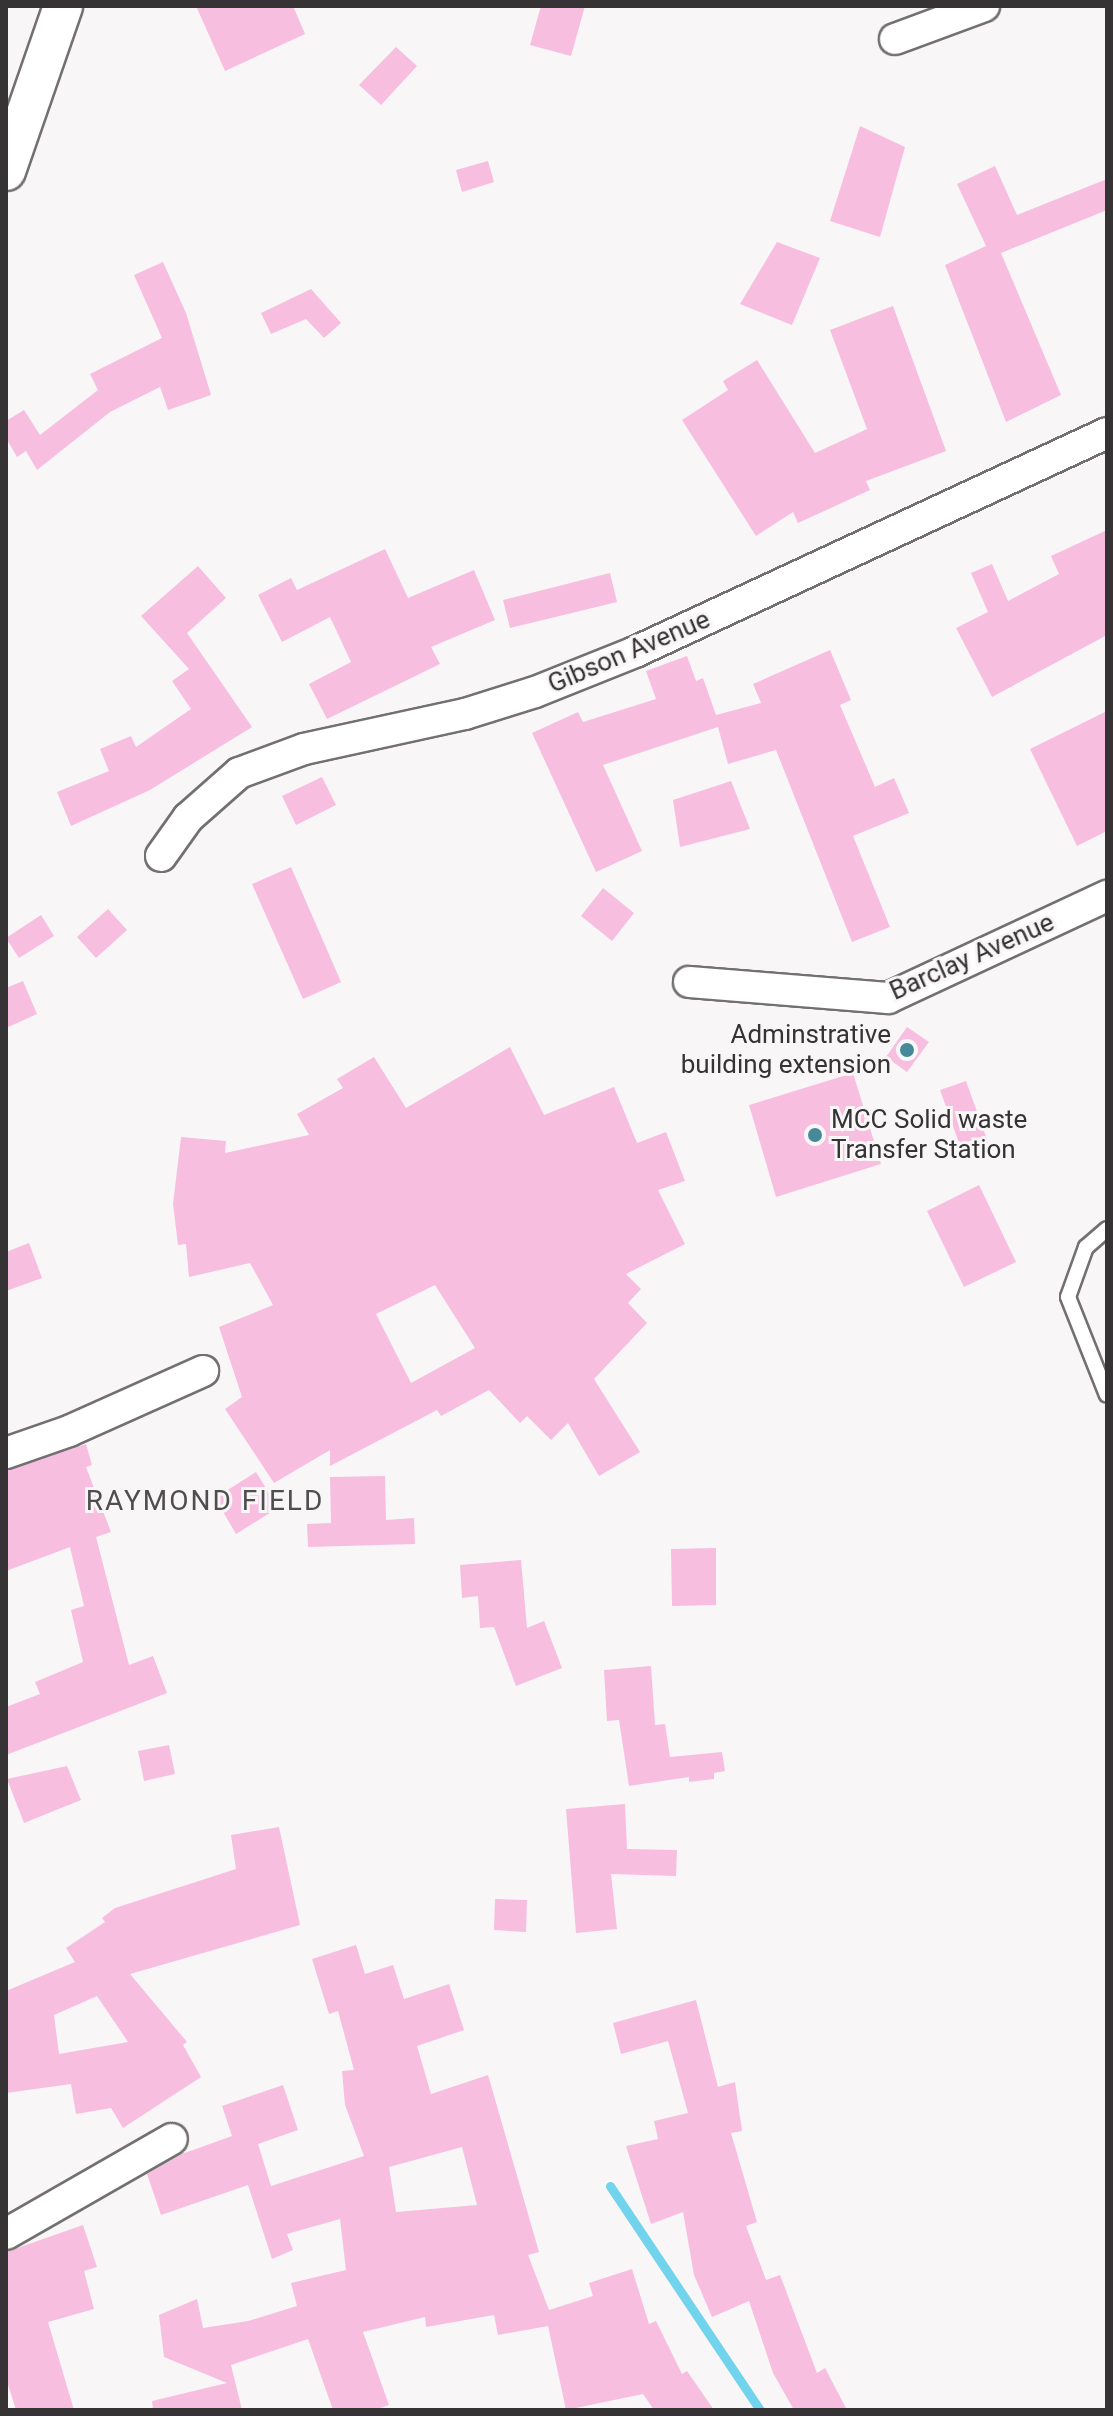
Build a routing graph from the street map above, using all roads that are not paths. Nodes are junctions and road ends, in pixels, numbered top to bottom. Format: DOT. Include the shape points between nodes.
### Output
graph roads {
  1 [pos="63,6"];
  2 [pos="984,6"];
  3 [pos="895,39"];
  4 [pos="6,171"];
  5 [pos="1107,433"];
  6 [pos="161,856"];
  7 [pos="1107,896"];
  8 [pos="689,982"];
  9 [pos="1107,1229"];
  10 [pos="203,1371"];
  11 [pos="1107,1395"];
  12 [pos="6,1453"];
  13 [pos="172,2139"];
  14 [pos="6,2234"];
  1 -- 4 [label="street"];
  2 -- 3 [label="street"];
  5 -- 6 [label="street, Gibson Avenue" via="635,652 535,692 421,725 304,749 239,773 188,818"];
  7 -- 8 [label="street, Barclay Avenue" via="888,998"];
  9 -- 11 [label="lane" via="1086,1247 1068,1297"];
  10 -- 12 [label="street"];
  13 -- 14 [label="street"];
}
